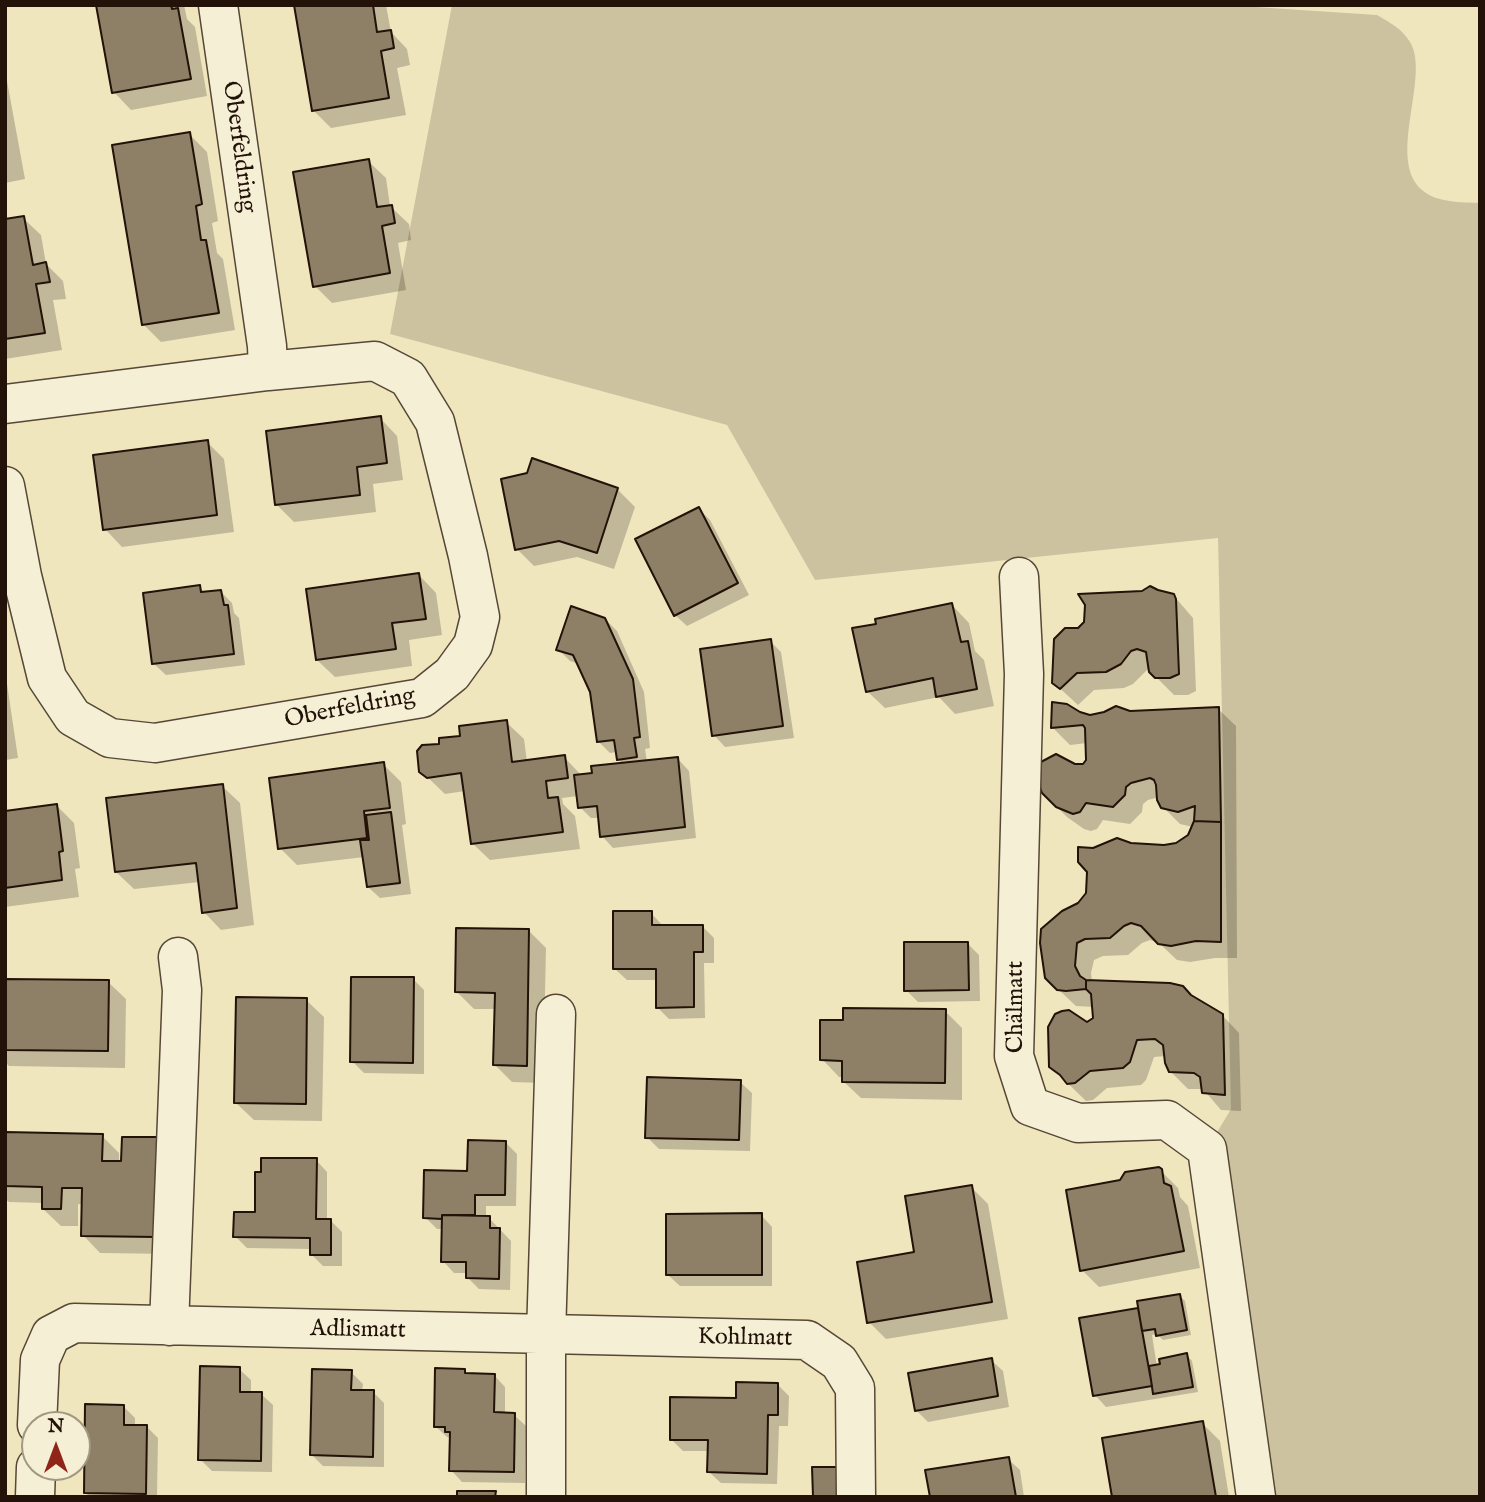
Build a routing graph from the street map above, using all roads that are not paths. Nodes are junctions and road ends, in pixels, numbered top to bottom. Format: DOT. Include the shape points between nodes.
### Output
graph roads {
  1 [pos="218,5"];
  2 [pos="268,371"];
  3 [pos="5,404"];
  4 [pos="5,486"];
  5 [pos="1019,577"];
  6 [pos="178,957"];
  7 [pos="556,1014"];
  8 [pos="169,1326"];
  9 [pos="546,1335"];
  10 [pos="38,1411"];
  11 [pos="545,1497"];
  12 [pos="856,1497"];
  13 [pos="1256,1497"];
  1 -- 2 [label="street, Oberfeldring"];
  2 -- 3 [label="street, Oberfeldring"];
  2 -- 4 [label="street, Oberfeldring" via="375,361 408,378 435,422 480,617 473,645 452,674 422,698 155,743 110,738 73,717 47,678"];
  5 -- 13 [label="street, Chälmatt" via="1024,674 1014,1056 1030,1106 1078,1123 1167,1120 1207,1149"];
  6 -- 8 [label="street" via="182,990"];
  7 -- 9 [label="street"];
  8 -- 9 [label="street, Adlismatt"];
  8 -- 10 [label="street, Adlismatt" via="74,1323 51,1335 40,1360"];
  9 -- 11 [label="street"];
  9 -- 12 [label="street, Kohlmatt" via="807,1340 839,1362 855,1388"];
}
